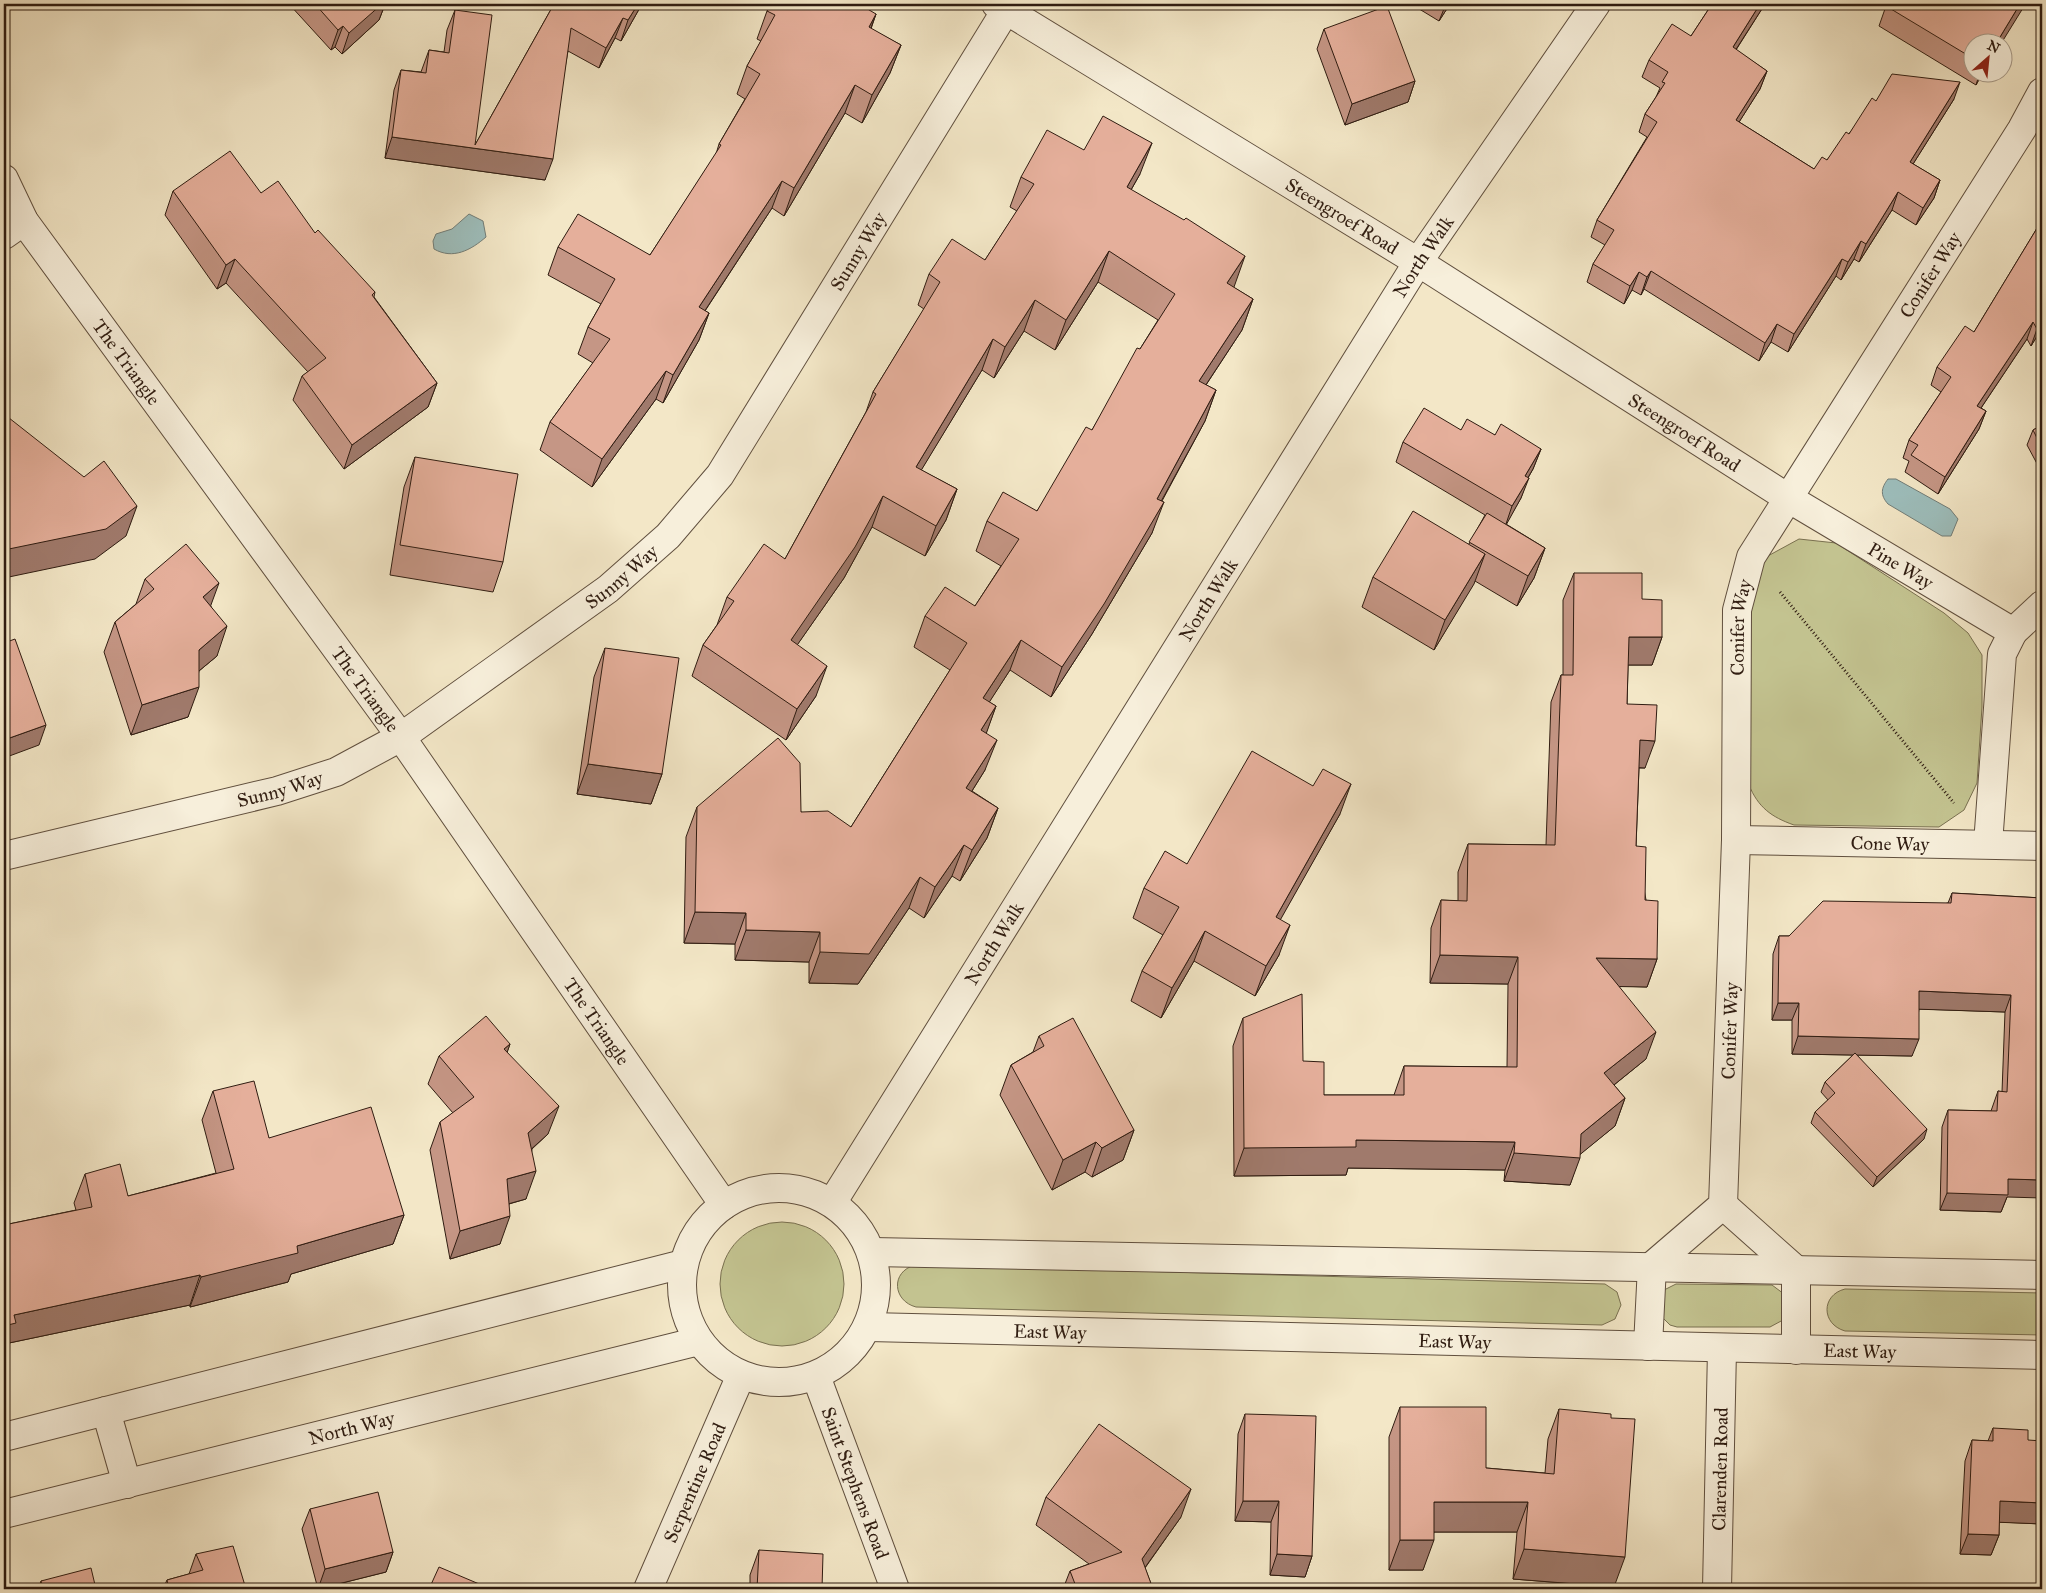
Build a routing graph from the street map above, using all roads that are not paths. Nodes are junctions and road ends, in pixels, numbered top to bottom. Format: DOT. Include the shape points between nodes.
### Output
graph roads {
  1 [pos="1596,4"];
  2 [pos="1001,7"];
  3 [pos="2042,92"];
  4 [pos="2032,126"];
  5 [pos="4,178"];
  6 [pos="14,228"];
  7 [pos="1418,262"];
  8 [pos="1788,498"];
  9 [pos="2042,605"];
  10 [pos="2013,632"];
  11 [pos="401,737"];
  12 [pos="1736,840"];
  13 [pos="1988,844"];
  14 [pos="2042,846"];
  15 [pos="4,856"];
  16 [pos="832,1203"];
  17 [pos="724,1205"];
  18 [pos="1723,1205"];
  19 [pos="872,1252"];
  20 [pos="683,1264"];
  21 [pos="1652,1266"];
  22 [pos="1796,1270"];
  23 [pos="2042,1275"];
  24 [pos="869,1327"];
  25 [pos="699,1341"];
  26 [pos="1648,1346"];
  27 [pos="1722,1349"];
  28 [pos="1796,1350"];
  29 [pos="2042,1355"];
  30 [pos="741,1375"];
  31 [pos="816,1376"];
  32 [pos="106,1411"];
  33 [pos="4,1437"];
  34 [pos="127,1484"];
  35 [pos="4,1514"];
  36 [pos="648,1589"];
  37 [pos="895,1589"];
  38 [pos="1716,1589"];
  1 -- 7 [label="street, North Walk"];
  2 -- 7 [label="street, Steengroef Road"];
  2 -- 11 [label="street, Sunny Way" via="720,475 668,536 608,589"];
  3 -- 4 [label="street, Conifer Way"];
  4 -- 8 [label="street, Conifer Way"];
  5 -- 6 [label="street, The Triangle"];
  6 -- 11 [label="street, The Triangle"];
  7 -- 8 [label="street, Steengroef Road"];
  7 -- 16 [label="street, North Walk"];
  8 -- 10 [label="street, Pine Way"];
  8 -- 12 [label="street, Conifer Way" via="1751,557 1737,610"];
  9 -- 10 [label="street"];
  10 -- 13 [label="street" via="2002,654"];
  11 -- 15 [label="street, Sunny Way" via="336,772 276,791"];
  11 -- 17 [label="street, The Triangle"];
  12 -- 13 [label="street, Cone Way"];
  12 -- 18 [label="street, Conifer Way"];
  13 -- 14 [label="street, Cone Way"];
  16 -- 17 [label="street" via="796,1189 758,1189"];
  16 -- 19 [label="street" via="856,1224"];
  17 -- 20 [label="street" via="698,1230"];
  18 -- 21 [label="street"];
  18 -- 22 [label="street"];
  19 -- 21 [label="street"];
  19 -- 24 [label="street" via="878,1289"];
  20 -- 25 [label="street" via="683,1300"];
  20 -- 32 [label="street"];
  21 -- 22 [label="street"];
  21 -- 26 [label="street"];
  22 -- 23 [label="street"];
  22 -- 28 [label="street"];
  24 -- 26 [label="street, East Way"];
  24 -- 31 [label="street" via="847,1356"];
  25 -- 30 [label="street" via="718,1361"];
  25 -- 34 [label="street, North Way"];
  26 -- 27 [label="street, East Way"];
  27 -- 28 [label="street, East Way"];
  27 -- 38 [label="street, Clarenden Road"];
  28 -- 29 [label="street, East Way"];
  30 -- 31 [label="street" via="779,1383"];
  30 -- 36 [label="street, Serpentine Road"];
  31 -- 37 [label="street, Saint Stephens Road"];
  32 -- 33 [label="street"];
  32 -- 34 [label="street"];
  34 -- 35 [label="street, North Way"];
}
